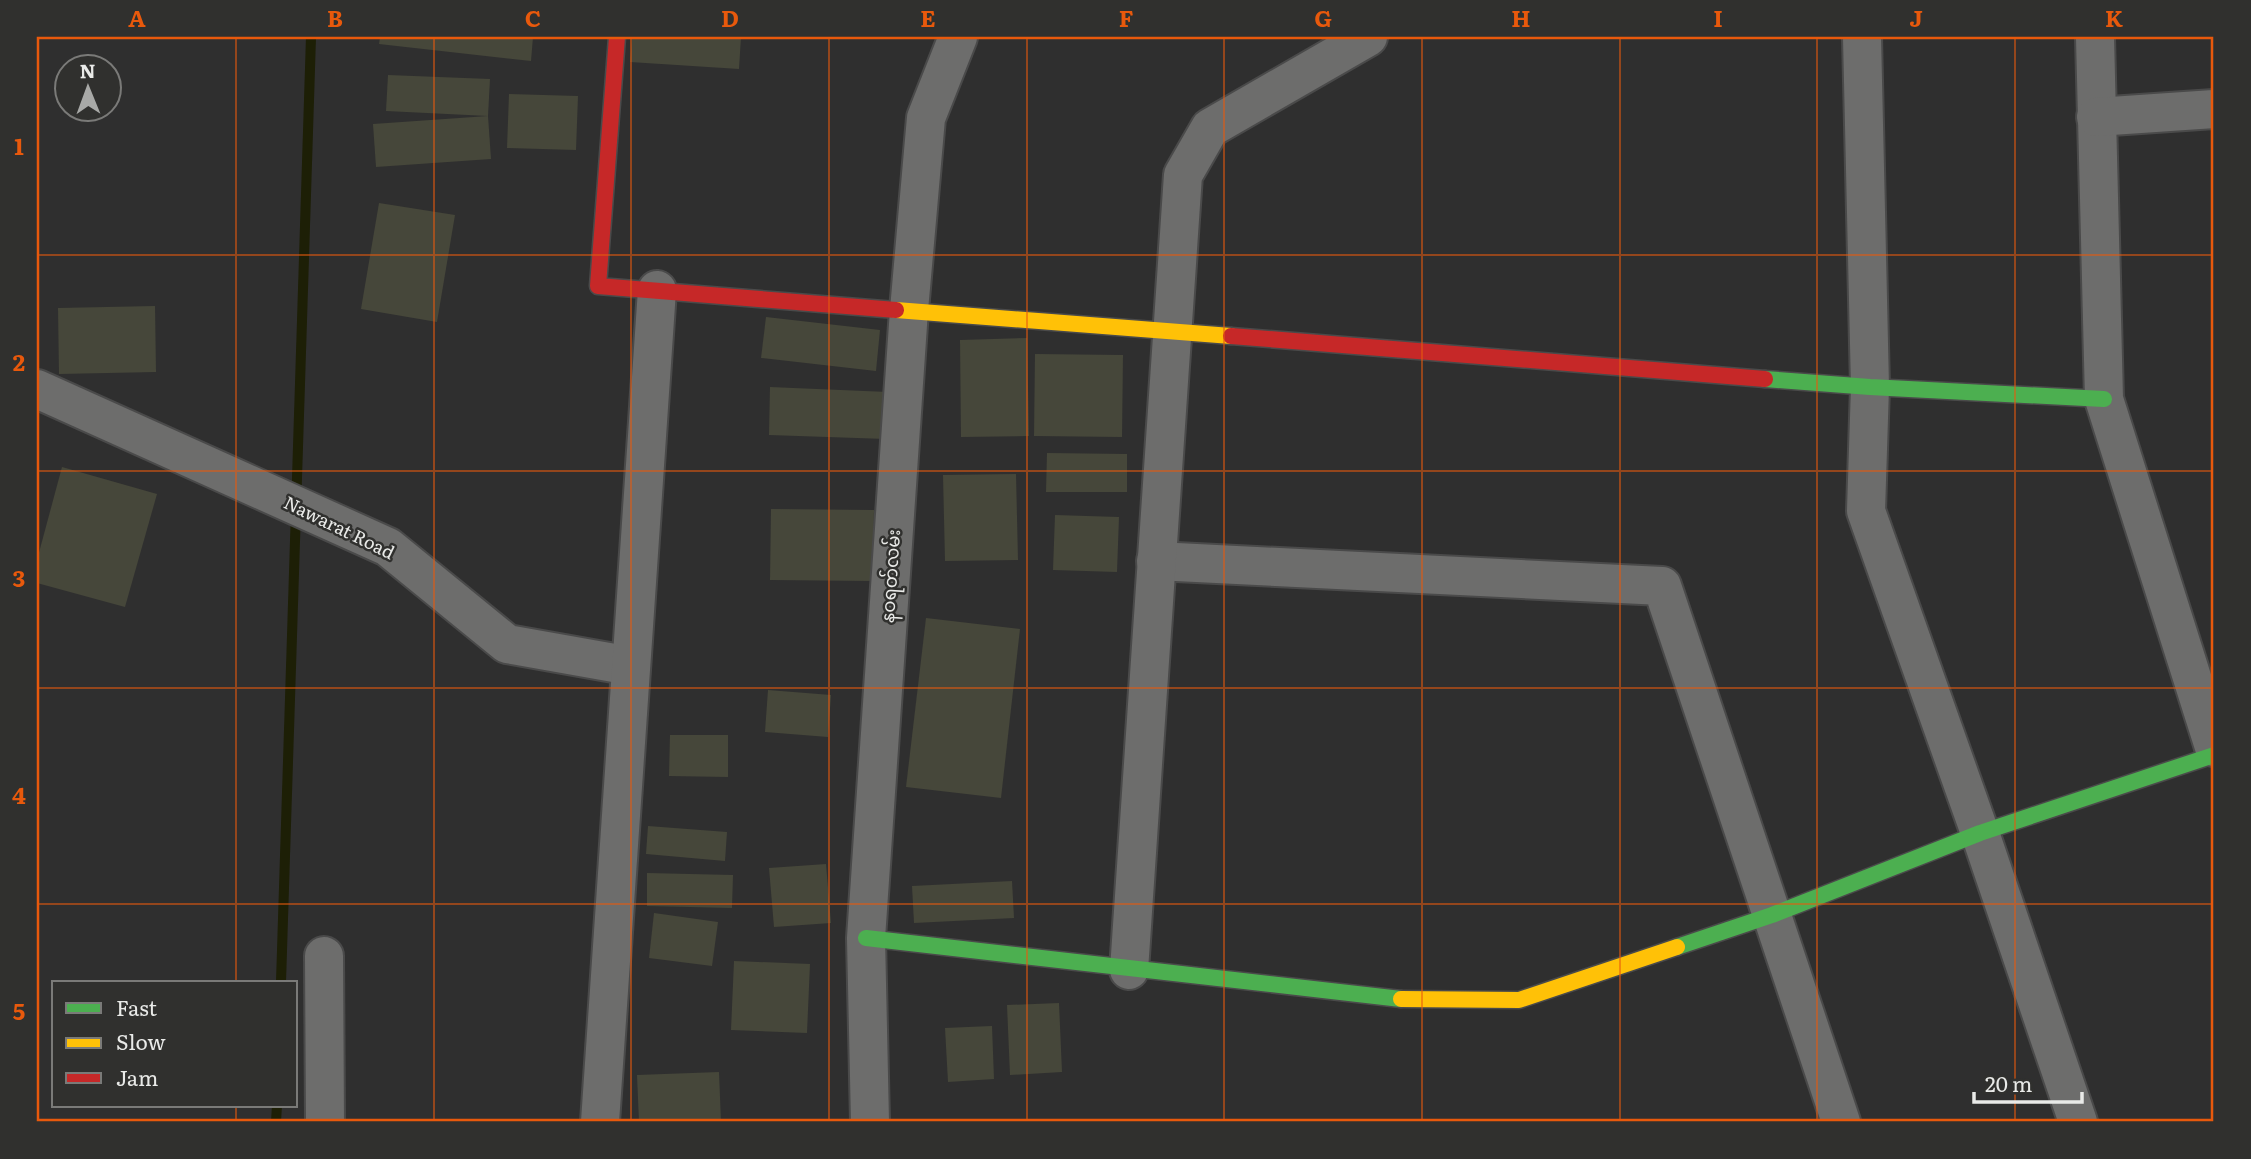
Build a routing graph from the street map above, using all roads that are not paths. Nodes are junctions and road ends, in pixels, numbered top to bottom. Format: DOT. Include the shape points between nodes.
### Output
graph roads {
  1 [pos="617,37"];
  2 [pos="958,37"];
  3 [pos="1368,37"];
  4 [pos="1862,37"];
  5 [pos="2095,37"];
  6 [pos="2214,109"];
  7 [pos="2096,117"];
  8 [pos="657,290"];
  9 [pos="909,310"];
  10 [pos="1172,331"];
  11 [pos="1870,387"];
  12 [pos="37,390"];
  13 [pos="2104,399"];
  14 [pos="1156,561"];
  15 [pos="631,666"];
  16 [pos="2214,747"];
  17 [pos="2214,755"];
  18 [pos="1980,833"];
  19 [pos="1772,915"];
  20 [pos="866,938"];
  21 [pos="324,956"];
  22 [pos="1129,970"];
  23 [pos="325,1122"];
  24 [pos="600,1122"];
  25 [pos="870,1122"];
  26 [pos="1841,1122"];
  27 [pos="2078,1122"];
  1 -- 8 [label="street" via="598,286"];
  2 -- 9 [label="street, နဝရတ်လမ်း" via="926,118"];
  3 -- 10 [label="street" via="1210,128 1183,175"];
  4 -- 11 [label="street"];
  5 -- 7 [label="street"];
  6 -- 7 [label="street"];
  7 -- 13 [label="street"];
  8 -- 9 [label="street"];
  8 -- 15 [label="street"];
  9 -- 10 [label="street"];
  9 -- 20 [label="street, နဝရတ်လမ်း"];
  10 -- 11 [label="street"];
  10 -- 14 [label="street"];
  11 -- 13 [label="street"];
  11 -- 18 [label="street" via="1866,511"];
  12 -- 15 [label="street, Nawarat Road" via="387,547 507,644"];
  13 -- 16 [label="street"];
  14 -- 19 [label="street" via="1662,586"];
  14 -- 22 [label="street"];
  15 -- 24 [label="street"];
  17 -- 18 [label="street"];
  18 -- 19 [label="street"];
  18 -- 27 [label="street"];
  19 -- 22 [label="street" via="1519,1000 1409,1000"];
  19 -- 26 [label="street"];
  20 -- 22 [label="street"];
  20 -- 25 [label="street, နဝရတ်လမ်း"];
  21 -- 23 [label="street"];
}
